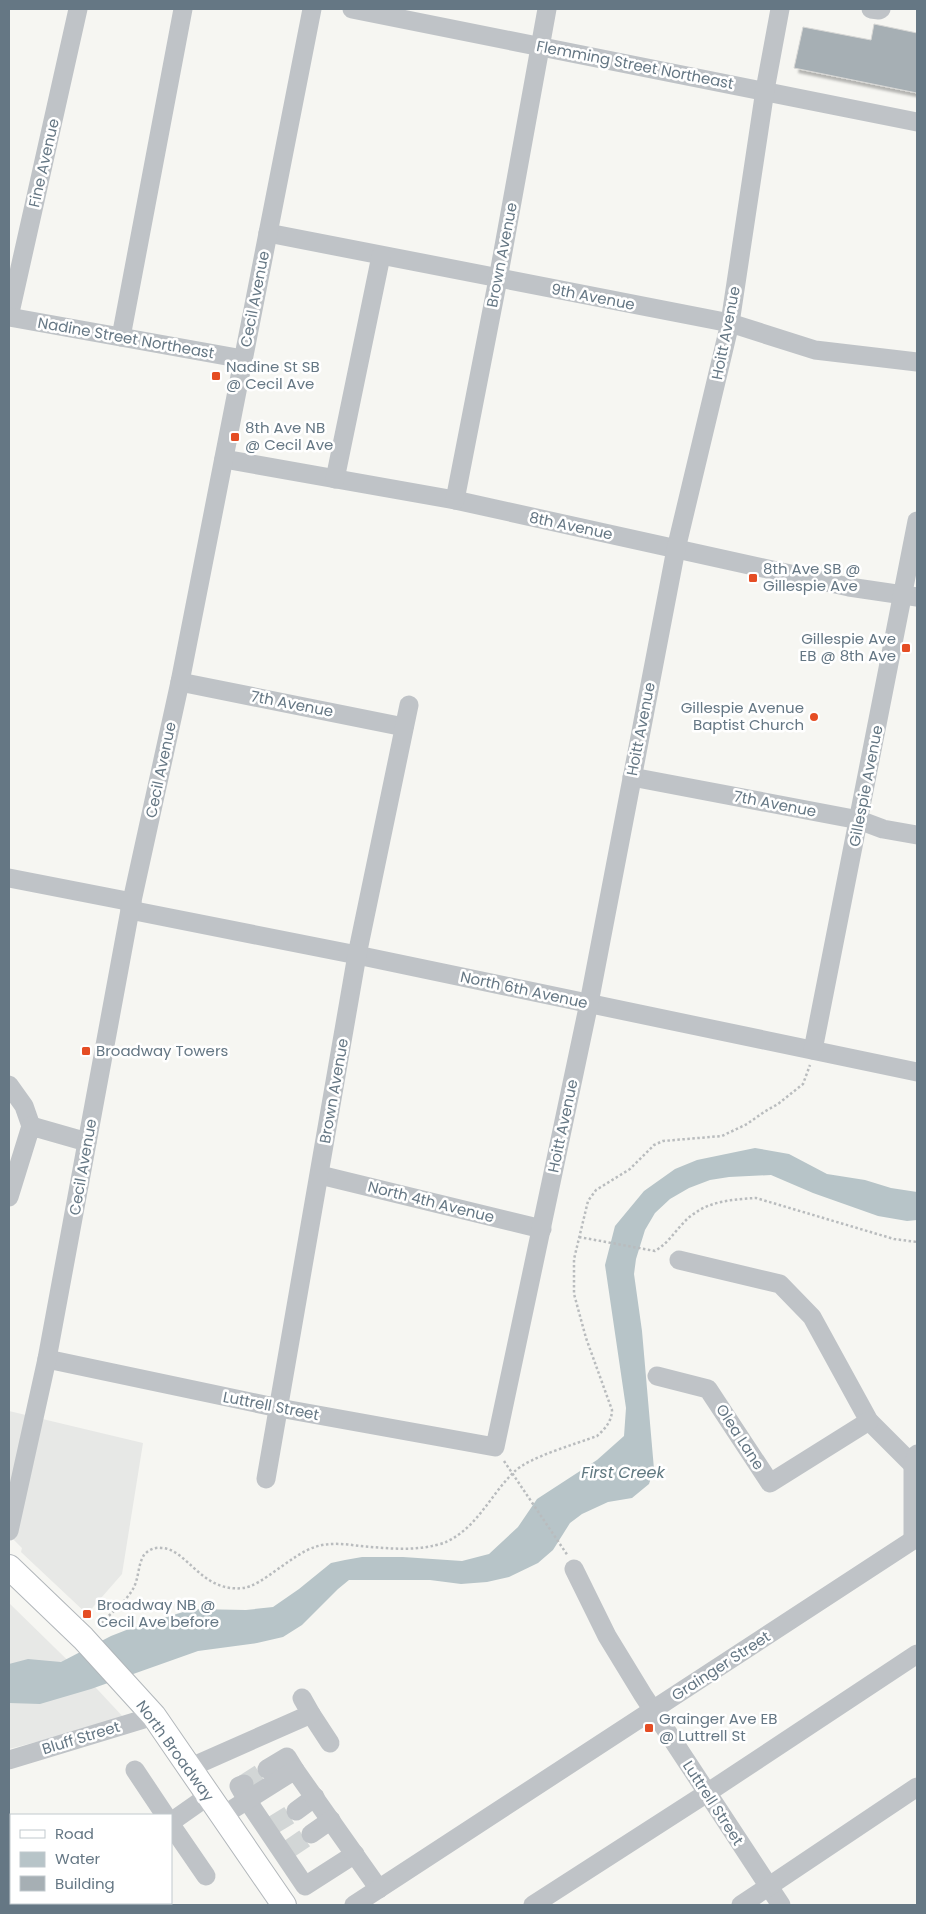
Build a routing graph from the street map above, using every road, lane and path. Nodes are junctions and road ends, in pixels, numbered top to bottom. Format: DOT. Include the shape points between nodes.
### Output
graph roads {
  1 [pos="78,9"];
  2 [pos="183,9"];
  3 [pos="312,9"];
  4 [pos="352,9"];
  5 [pos="547,9"];
  6 [pos="780,9"];
  7 [pos="871,9"];
  8 [pos="881,9"];
  9 [pos="425,16"];
  10 [pos="540,48"];
  11 [pos="765,90"];
  12 [pos="917,122"];
  13 [pos="268,233"];
  14 [pos="381,256"];
  15 [pos="498,279"];
  16 [pos="9,317"];
  17 [pos="730,322"];
  18 [pos="121,337"];
  19 [pos="243,359"];
  20 [pos="917,362"];
  21 [pos="224,459"];
  22 [pos="335,479"];
  23 [pos="455,500"];
  24 [pos="917,522"];
  25 [pos="676,549"];
  26 [pos="910,596"];
  27 [pos="180,682"];
  28 [pos="409,705"];
  29 [pos="404,727"];
  30 [pos="632,776"];
  31 [pos="859,820"];
  32 [pos="917,836"];
  33 [pos="9,878"];
  34 [pos="131,906"];
  35 [pos="357,955"];
  36 [pos="588,1003"];
  37 [pos="812,1050"];
  38 [pos="917,1072"];
  39 [pos="9,1085"];
  40 [pos="30,1126"];
  41 [pos="87,1142"];
  42 [pos="320,1175"];
  43 [pos="9,1197"];
  44 [pos="542,1229"];
  45 [pos="579,1237"];
  46 [pos="917,1242"];
  47 [pos="680,1260"];
  48 [pos="48,1359"];
  49 [pos="657,1376"];
  50 [pos="279,1408"];
  51 [pos="869,1421"];
  52 [pos="495,1447"];
  53 [pos="915,1459"];
  54 [pos="513,1473"];
  55 [pos="266,1479"];
  56 [pos="9,1531"];
  57 [pos="915,1543"];
  58 [pos="571,1562"];
  59 [pos="9,1566"];
  60 [pos="83,1638"];
  61 [pos="917,1654"];
  62 [pos="653,1710"];
  63 [pos="154,1716"];
  64 [pos="330,1743"];
  65 [pos="9,1760"];
  66 [pos="189,1768"];
  67 [pos="267,1769"];
  68 [pos="134,1770"];
  69 [pos="296,1770"];
  70 [pos="917,1787"];
  71 [pos="246,1792"];
  72 [pos="707,1793"];
  73 [pos="208,1796"];
  74 [pos="315,1797"];
  75 [pos="296,1810"];
  76 [pos="163,1814"];
  77 [pos="332,1820"];
  78 [pos="225,1822"];
  79 [pos="172,1823"];
  80 [pos="172,1825"];
  81 [pos="311,1834"];
  82 [pos="278,1840"];
  83 [pos="355,1854"];
  84 [pos="252,1860"];
  85 [pos="206,1876"];
  86 [pos="768,1887"];
  87 [pos="380,1889"];
  88 [pos="264,1905"];
  89 [pos="284,1905"];
  90 [pos="354,1905"];
  91 [pos="533,1905"];
  92 [pos="741,1905"];
  93 [pos="780,1905"];
  1 -- 16 [label="street, Fine Avenue"];
  2 -- 18 [label="street"];
  3 -- 13 [label="street, Cecil Avenue"];
  4 -- 9 [label="street, Flemming Street Northeast"];
  5 -- 10 [label="street, Brown Avenue"];
  6 -- 11 [label="street, Hoitt Avenue"];
  7 -- 8 [label="street"];
  9 -- 10 [label="street, Flemming Street Northeast"];
  10 -- 11 [label="street, Flemming Street Northeast"];
  10 -- 15 [label="street, Brown Avenue"];
  11 -- 12 [label="street, Flemming Street Northeast"];
  11 -- 17 [label="street, Hoitt Avenue"];
  13 -- 14 [label="street, 9th Avenue"];
  13 -- 19 [label="street, Cecil Avenue"];
  14 -- 15 [label="street, 9th Avenue"];
  14 -- 22 [label="street"];
  15 -- 17 [label="street, 9th Avenue"];
  15 -- 23 [label="street, Brown Avenue"];
  16 -- 18 [label="street, Nadine Street Northeast"];
  17 -- 20 [label="street, 9th Avenue" via="816,350"];
  17 -- 25 [label="street, Hoitt Avenue"];
  18 -- 19 [label="street, Nadine Street Northeast"];
  19 -- 21 [label="street, Cecil Avenue"];
  21 -- 22 [label="street, 8th Avenue"];
  21 -- 27 [label="street, Cecil Avenue"];
  22 -- 23 [label="street, 8th Avenue"];
  23 -- 25 [label="street, 8th Avenue"];
  24 -- 26 [label="street, Gillespie Avenue"];
  25 -- 26 [label="street, 8th Avenue" via="849,587"];
  25 -- 30 [label="street, Hoitt Avenue"];
  26 -- 31 [label="street, Gillespie Avenue"];
  27 -- 29 [label="street, 7th Avenue"];
  27 -- 34 [label="street, Cecil Avenue"];
  28 -- 29 [label="street, Brown Avenue"];
  29 -- 35 [label="street, Brown Avenue"];
  30 -- 31 [label="street, 7th Avenue"];
  30 -- 36 [label="street, Hoitt Avenue"];
  31 -- 32 [label="street, 7th Avenue"];
  31 -- 37 [label="street, Gillespie Avenue"];
  33 -- 34 [label="street, North 6th Avenue"];
  34 -- 35 [label="street, North 6th Avenue"];
  34 -- 41 [label="street, Cecil Avenue"];
  35 -- 36 [label="street, North 6th Avenue"];
  35 -- 42 [label="street, Brown Avenue"];
  36 -- 37 [label="street, North 6th Avenue"];
  36 -- 44 [label="street, Hoitt Avenue"];
  37 -- 38 [label="street, North 6th Avenue"];
  37 -- 45 [label="path" via="810,1070 803,1084 778,1104 722,1136 663,1141 654,1145 630,1169 596,1190 588,1201"];
  39 -- 40 [label="street" via="24,1106"];
  40 -- 41 [label="street"];
  40 -- 43 [label="street"];
  41 -- 48 [label="street, Cecil Avenue"];
  42 -- 44 [label="street, North 4th Avenue"];
  42 -- 50 [label="street, Brown Avenue"];
  44 -- 52 [label="street, Hoitt Avenue"];
  45 -- 46 [label="path" via="656,1251 694,1213 705,1207 756,1198 894,1239"];
  45 -- 54 [label="path" via="574,1259 574,1294 612,1417 597,1436 550,1453"];
  47 -- 51 [label="street" via="780,1284 812,1317"];
  48 -- 50 [label="street, Luttrell Street"];
  48 -- 56 [label="street, Cecil Avenue"];
  49 -- 51 [label="street, Olea Lane" via="708,1389 770,1483"];
  50 -- 52 [label="street, Luttrell Street"];
  50 -- 55 [label="street, Brown Avenue"];
  51 -- 53 [label="street"];
  52 -- 54 [label="path"];
  53 -- 57 [label="street, Grainger Street"];
  54 -- 58 [label="path"];
  54 -- 60 [label="path" via="481,1514 445,1543 410,1549 333,1544 315,1547 259,1582 243,1588 215,1584 168,1548 152,1549 145,1553 134,1588"];
  57 -- 62 [label="street, Grainger Street"];
  58 -- 62 [label="street, Luttrell Street" via="607,1636"];
  59 -- 60 [label="main road, North Broadway"];
  60 -- 63 [label="main road, North Broadway"];
  61 -- 72 [label="street"];
  62 -- 72 [label="street, Luttrell Street"];
  62 -- 87 [label="street, Grainger Street"];
  63 -- 65 [label="street, Bluff Street"];
  63 -- 66 [label="main road, North Broadway"];
  64 -- 66 [label="street" via="307,1706"];
  66 -- 73 [label="main road, North Broadway"];
  67 -- 69 [label="street" via="286,1757"];
  68 -- 76 [label="street"];
  69 -- 71 [label="street"];
  69 -- 74 [label="street"];
  70 -- 86 [label="street"];
  71 -- 78 [label="street"];
  71 -- 82 [label="street"];
  72 -- 86 [label="street, Luttrell Street"];
  72 -- 91 [label="street"];
  73 -- 78 [label="main road, North Broadway"];
  73 -- 79 [label="street"];
  74 -- 75 [label="street"];
  74 -- 77 [label="street"];
  77 -- 81 [label="street"];
  77 -- 83 [label="street"];
  78 -- 84 [label="main road, North Broadway"];
  78 -- 88 [label="main road" via="247,1878"];
  80 -- 85 [label="street"];
  82 -- 83 [label="street" via="305,1886"];
  82 -- 84 [label="street"];
  83 -- 87 [label="street"];
  84 -- 89 [label="main road, North Broadway"];
  86 -- 92 [label="street"];
  86 -- 93 [label="street, Luttrell Street"];
  87 -- 90 [label="street, Grainger Street"];
}
